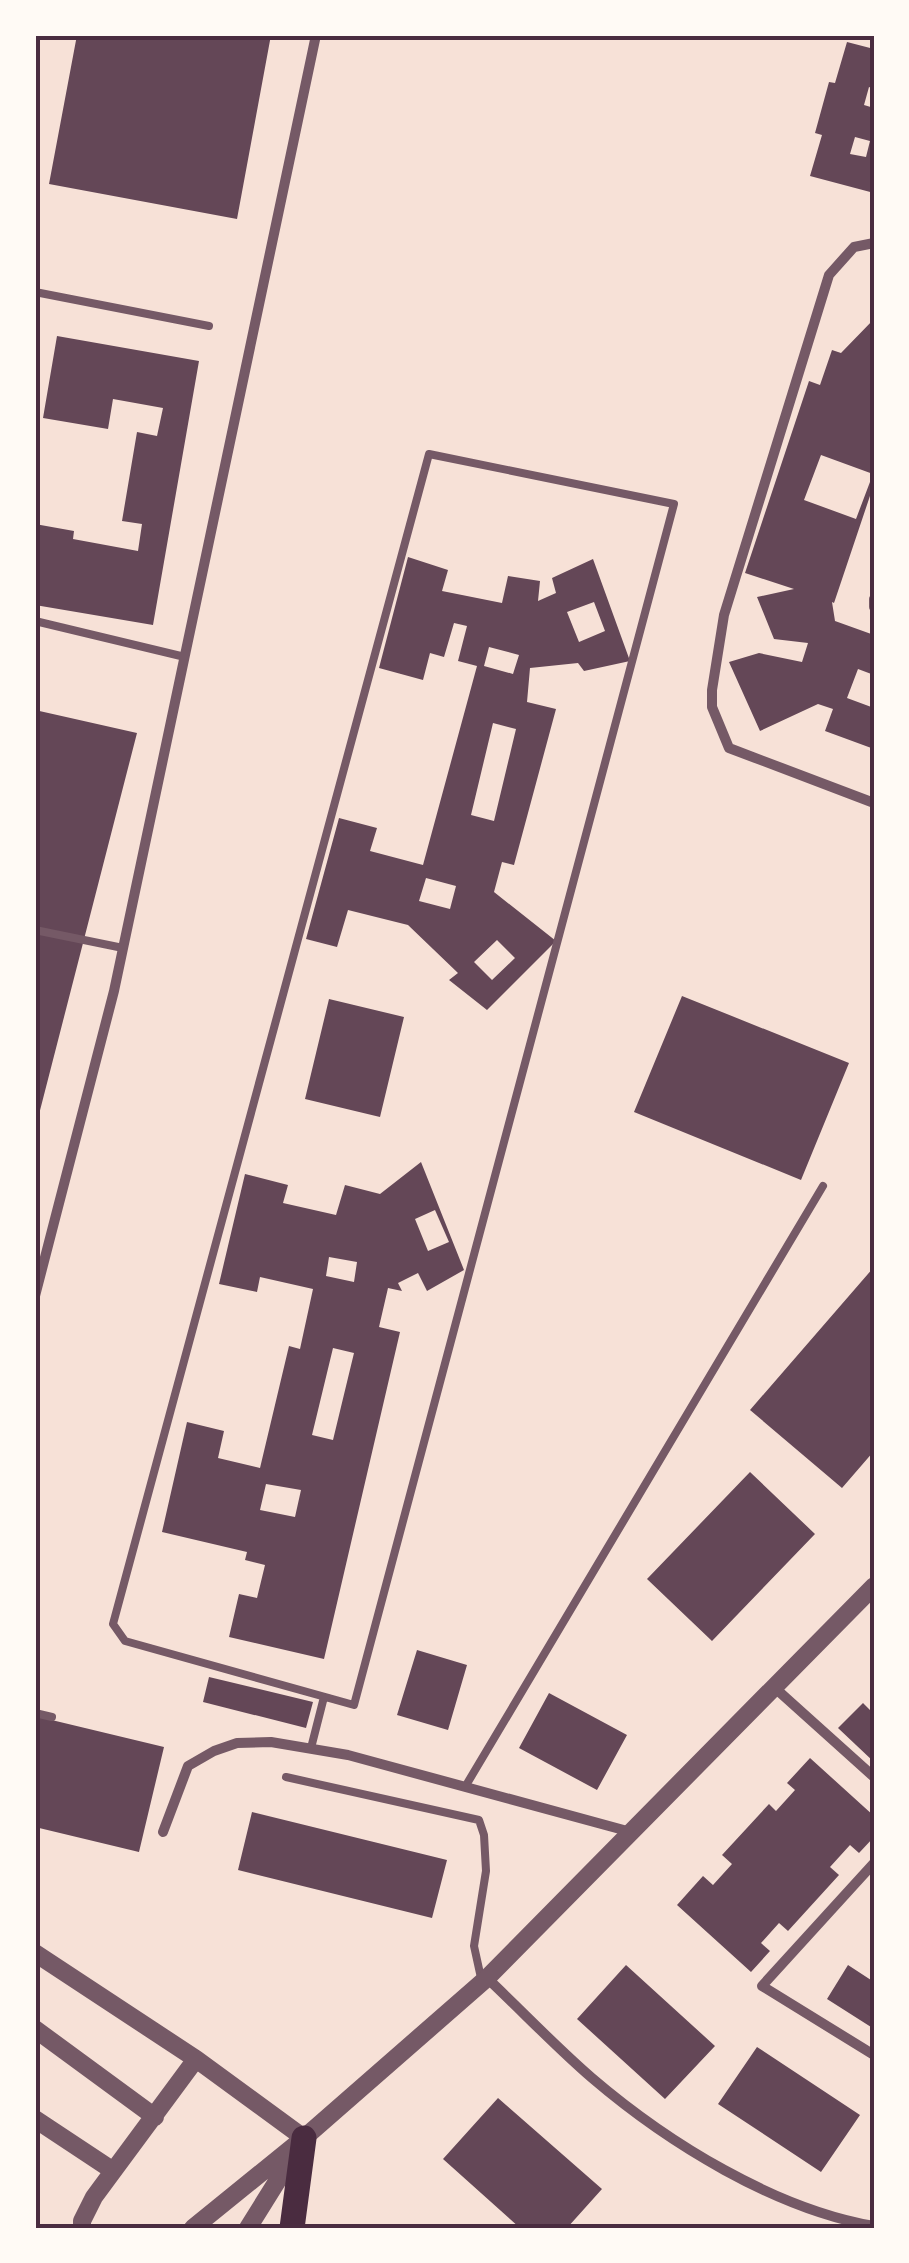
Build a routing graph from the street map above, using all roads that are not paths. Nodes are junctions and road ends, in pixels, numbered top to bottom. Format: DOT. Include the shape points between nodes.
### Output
graph roads {
  1 [pos="316,35"];
  2 [pos="874,243"];
  3 [pos="35,292"];
  4 [pos="209,326"];
  5 [pos="874,599"];
  6 [pos="874,608"];
  7 [pos="35,622"];
  8 [pos="184,657"];
  9 [pos="874,803"];
  10 [pos="35,930"];
  11 [pos="123,948"];
  12 [pos="822,1186"];
  13 [pos="35,1296"];
  14 [pos="874,1586"];
  15 [pos="775,1688"];
  16 [pos="324,1697"];
  17 [pos="35,1713"];
  18 [pos="52,1717"];
  19 [pos="311,1748"];
  20 [pos="286,1777"];
  21 [pos="874,1778"];
  22 [pos="465,1787"];
  23 [pos="162,1832"];
  24 [pos="630,1832"];
  25 [pos="874,1863"];
  26 [pos="35,1953"];
  27 [pos="484,1980"];
  28 [pos="35,2029"];
  29 [pos="874,2055"];
  30 [pos="196,2059"];
  31 [pos="154,2117"];
  32 [pos="35,2119"];
  33 [pos="304,2138"];
  34 [pos="112,2170"];
  35 [pos="874,2226"];
  36 [pos="82,2228"];
  37 [pos="193,2228"];
  38 [pos="248,2228"];
  39 [pos="292,2228"];
  1 -- 8 [label="street"];
  2 -- 9 [label="street" via="854,247 829,275 724,615 712,707 729,748"];
  3 -- 4 [label="lane"];
  5 -- 6 [label="street"];
  7 -- 8 [label="lane"];
  8 -- 11 [label="street"];
  10 -- 11 [label="lane"];
  11 -- 13 [label="street"];
  12 -- 22 [label="lane"];
  14 -- 15 [label="street"];
  15 -- 21 [label="street"];
  15 -- 24 [label="street"];
  16 -- 16 [label="lane" via="354,1705 674,504 429,454 114,1624 125,1641"];
  16 -- 19 [label="lane"];
  17 -- 18 [label="lane"];
  19 -- 22 [label="street"];
  19 -- 23 [label="street" via="271,1742 214,1750 188,1766"];
  20 -- 27 [label="lane" via="479,1820 486,1871 474,1946"];
  22 -- 24 [label="street"];
  24 -- 27 [label="street"];
  25 -- 29 [label="street" via="762,1986"];
  26 -- 30 [label="street"];
  27 -- 33 [label="street"];
  27 -- 35 [label="street" via="592,2078 686,2149 786,2199"];
  28 -- 31 [label="street"];
  30 -- 31 [label="street"];
  30 -- 33 [label="street"];
  31 -- 34 [label="street"];
  32 -- 34 [label="street"];
  33 -- 37 [label="street"];
  33 -- 38 [label="street"];
  33 -- 39 [label="main road"];
  34 -- 36 [label="street"];
}
